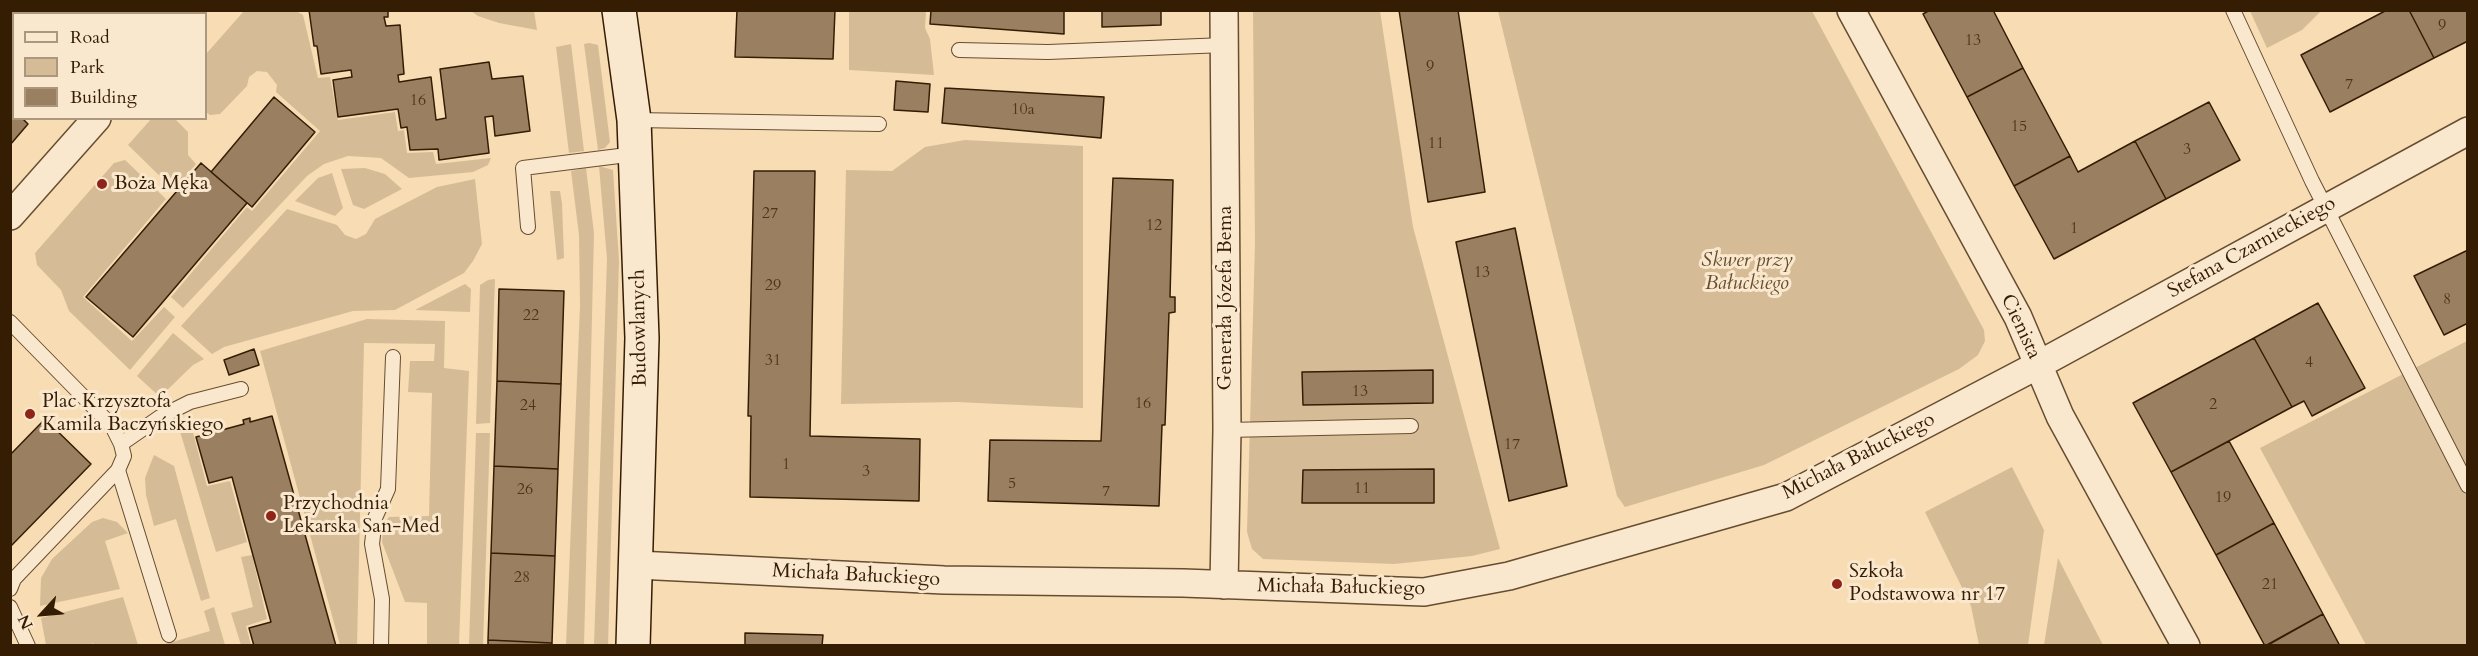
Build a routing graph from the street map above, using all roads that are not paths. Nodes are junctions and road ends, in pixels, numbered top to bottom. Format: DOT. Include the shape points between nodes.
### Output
graph roads {
  1 [pos="619,10"];
  2 [pos="1224,10"];
  3 [pos="1851,10"];
  4 [pos="2233,10"];
  5 [pos="1225,45"];
  6 [pos="959,50"];
  7 [pos="95,120"];
  8 [pos="634,120"];
  9 [pos="879,124"];
  10 [pos="2468,131"];
  11 [pos="635,154"];
  12 [pos="2327,207"];
  13 [pos="10,216"];
  14 [pos="528,227"];
  15 [pos="10,322"];
  16 [pos="393,357"];
  17 [pos="2038,365"];
  18 [pos="241,389"];
  19 [pos="1411,426"];
  20 [pos="1227,430"];
  21 [pos="122,444"];
  22 [pos="118,470"];
  23 [pos="2468,486"];
  24 [pos="637,566"];
  25 [pos="1224,585"];
  26 [pos="10,589"];
  27 [pos="10,607"];
  28 [pos="169,635"];
  29 [pos="28,645"];
  30 [pos="381,645"];
  31 [pos="633,645"];
  32 [pos="2186,645"];
  1 -- 8 [label="street, Budowlanych"];
  2 -- 5 [label="street, Generała Józefa Bema"];
  3 -- 17 [label="street, Cienista" via="2018,317"];
  4 -- 12 [label="lane"];
  5 -- 6 [label="lane" via="1048,52"];
  5 -- 20 [label="street, Generała Józefa Bema"];
  7 -- 13 [label="street"];
  8 -- 9 [label="lane"];
  8 -- 11 [label="street, Budowlanych"];
  10 -- 12 [label="street, Stefana Czarnieckiego"];
  11 -- 14 [label="lane" via="523,168"];
  11 -- 24 [label="street, Budowlanych" via="642,338"];
  12 -- 17 [label="street, Stefana Czarnieckiego"];
  12 -- 23 [label="lane"];
  15 -- 21 [label="lane" via="112,426"];
  16 -- 30 [label="lane" via="388,489 375,518 372,544 381,598"];
  17 -- 25 [label="street, Michała Bałuckiego" via="1786,497 1509,576 1424,592"];
  17 -- 32 [label="street, Cienista" via="2060,416"];
  18 -- 21 [label="lane" via="190,402 160,417"];
  19 -- 20 [label="lane"];
  20 -- 25 [label="street, Generała Józefa Bema"];
  21 -- 22 [label="lane" via="124,456"];
  22 -- 26 [label="lane" via="14,579"];
  22 -- 28 [label="lane"];
  24 -- 25 [label="street, Michała Bałuckiego" via="944,580"];
  24 -- 31 [label="street, Budowlanych"];
  27 -- 29 [label="lane"];
}
